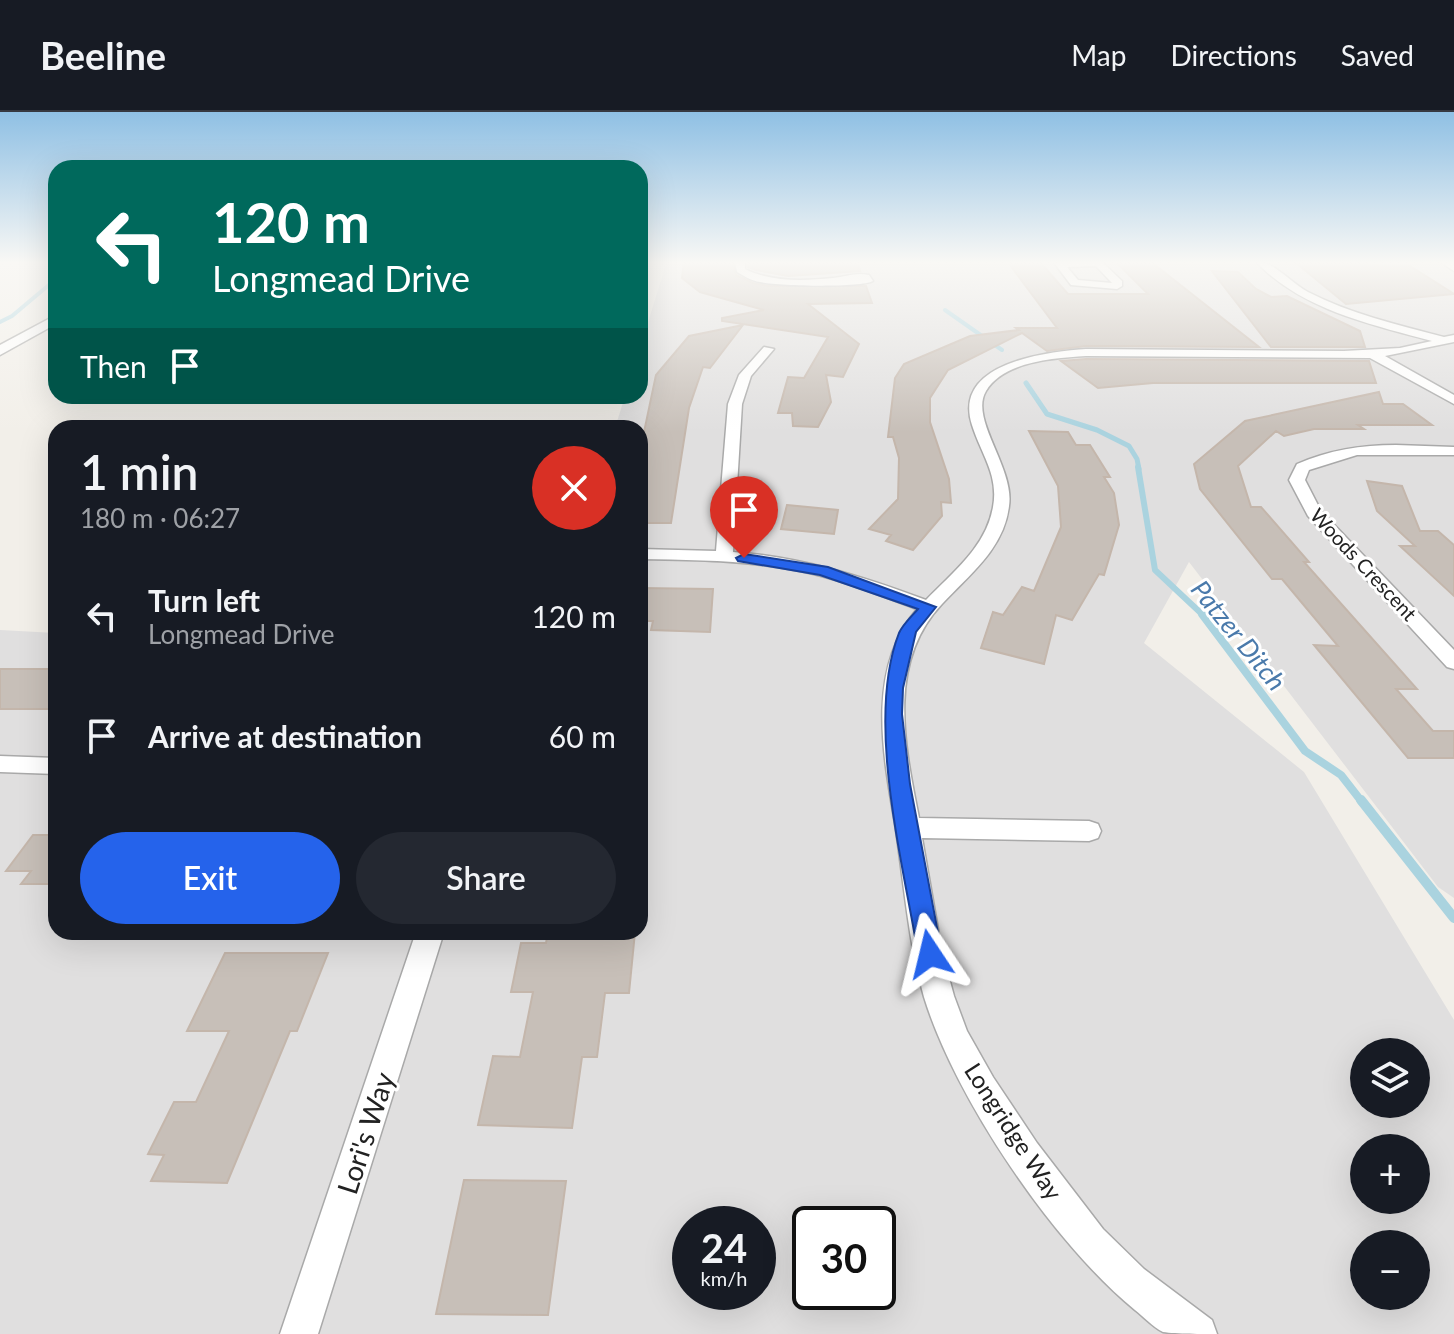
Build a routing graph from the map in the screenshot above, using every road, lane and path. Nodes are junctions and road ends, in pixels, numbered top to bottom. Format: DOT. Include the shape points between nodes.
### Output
graph roads {
  1 [pos="1377,318"];
  2 [pos="48,324"];
  3 [pos="1450,340"];
  4 [pos="768,349"];
  5 [pos="0,351"];
  6 [pos="1372,354"];
  7 [pos="1454,400"];
  8 [pos="1454,451"];
  9 [pos="648,554"];
  10 [pos="724,555"];
  11 [pos="928,607"];
  12 [pos="1454,662"];
  13 [pos="0,764"];
  14 [pos="48,766"];
  15 [pos="908,828"];
  16 [pos="1089,831"];
  17 [pos="427,940"];
  18 [pos="299,1334"];
  19 [pos="1198,1334"];
  1 -- 3 [label="street"];
  2 -- 5 [label="street"];
  3 -- 6 [label="street, Longridge Way"];
  4 -- 10 [label="street" via="745,375 735,404"];
  6 -- 7 [label="street"];
  6 -- 11 [label="street, Longridge Way" via="1087,353 1008,369 985,384 975,401 976,422 1000,474 1000,517 983,550"];
  8 -- 12 [label="street, Woods Crescent" via="1342,452 1302,467 1297,480 1314,513"];
  9 -- 10 [label="street"];
  10 -- 11 [label="street" via="823,571"];
  11 -- 15 [label="street, Longridge Way" via="908,631 894,688"];
  13 -- 14 [label="street"];
  15 -- 16 [label="street"];
  15 -- 19 [label="street, Longridge Way" via="945,1016 983,1092 1094,1248"];
  17 -- 18 [label="street, Lori's Way"];
}
